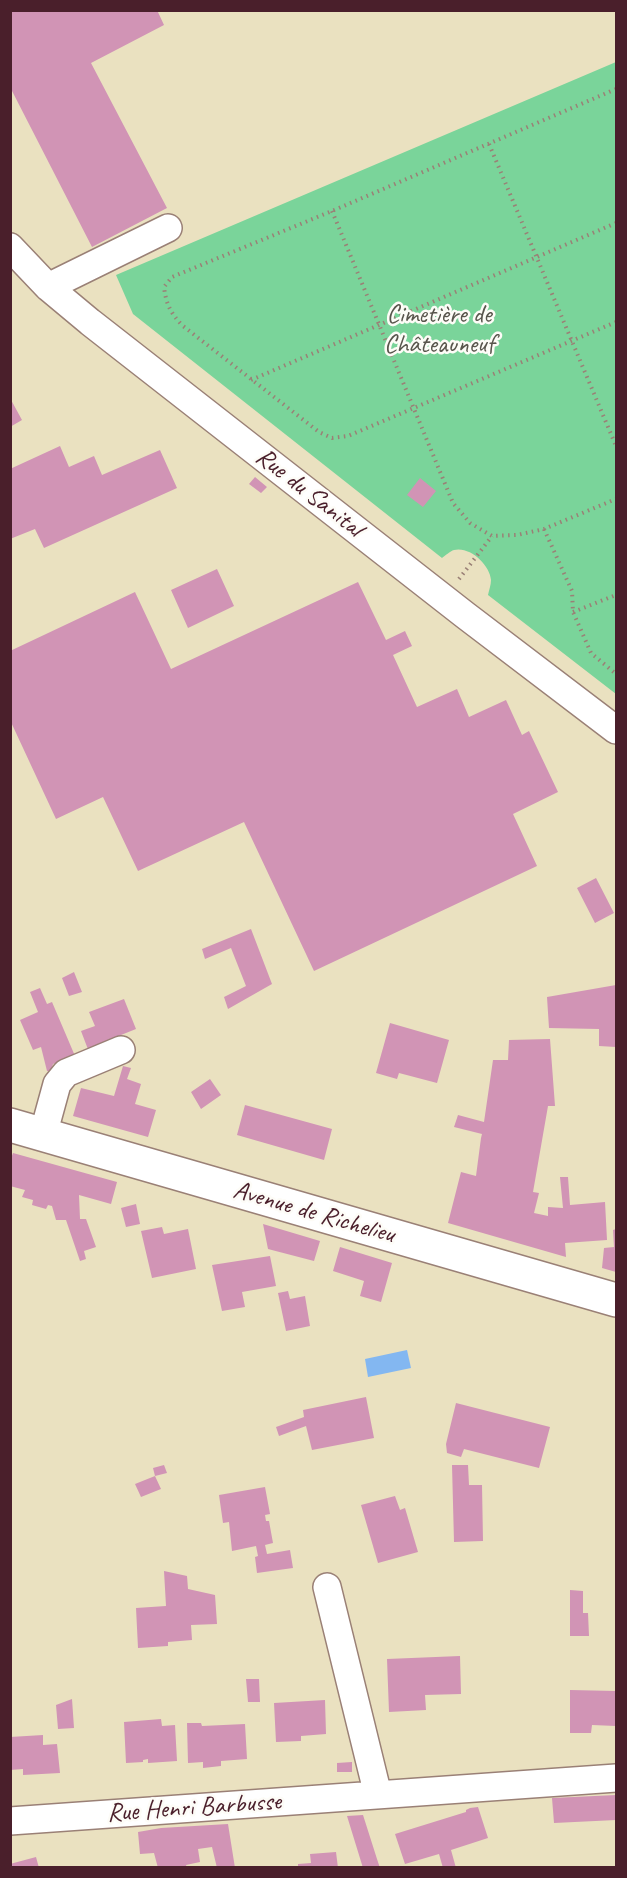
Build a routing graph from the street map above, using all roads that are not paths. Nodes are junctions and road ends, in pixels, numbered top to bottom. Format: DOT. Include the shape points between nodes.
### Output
graph roads {
  1 [pos="168,228"];
  2 [pos="10,247"];
  3 [pos="48,287"];
  4 [pos="616,730"];
  5 [pos="121,1050"];
  6 [pos="10,1125"];
  7 [pos="43,1135"];
  8 [pos="616,1300"];
  9 [pos="327,1587"];
  10 [pos="616,1778"];
  11 [pos="378,1795"];
  12 [pos="10,1821"];
  1 -- 3 [label="street"];
  2 -- 3 [label="street, Rue du Sanital"];
  3 -- 4 [label="street, Rue du Sanital"];
  5 -- 7 [label="street" via="66,1073 57,1084"];
  6 -- 7 [label="main road, Avenue de Richelieu"];
  7 -- 8 [label="main road, Avenue de Richelieu"];
  9 -- 11 [label="street"];
  10 -- 11 [label="street, Rue Henri Barbusse"];
  11 -- 12 [label="street, Rue Henri Barbusse"];
}
